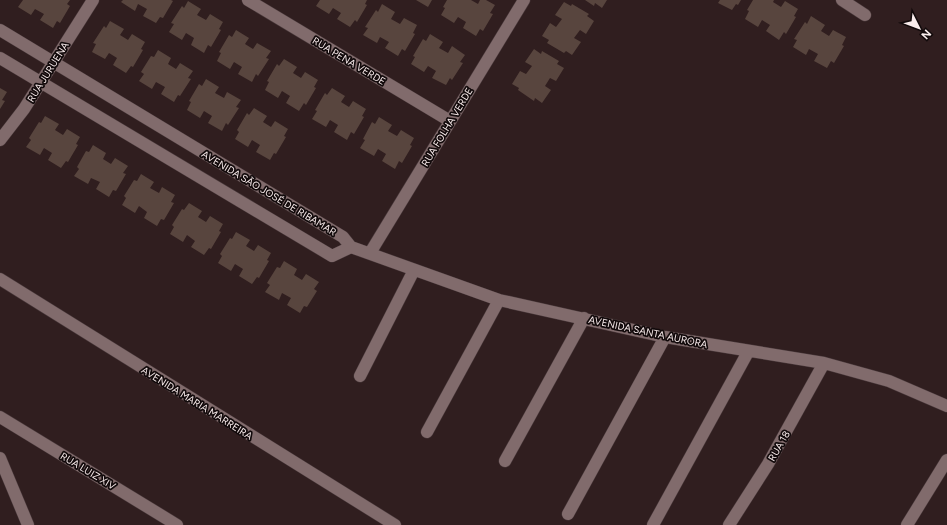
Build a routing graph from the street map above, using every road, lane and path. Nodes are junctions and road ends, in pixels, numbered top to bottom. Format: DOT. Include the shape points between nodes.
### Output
graph roads {
  1 [pos="93,0"];
  2 [pos="248,0"];
  3 [pos="524,0"];
  4 [pos="842,0"];
  5 [pos="865,15"];
  6 [pos="0,30"];
  7 [pos="0,58"];
  8 [pos="54,64"];
  9 [pos="41,83"];
  10 [pos="450,121"];
  11 [pos="0,140"];
  12 [pos="351,247"];
  13 [pos="370,254"];
  14 [pos="414,270"];
  15 [pos="0,280"];
  16 [pos="499,300"];
  17 [pos="584,318"];
  18 [pos="665,337"];
  19 [pos="748,352"];
  20 [pos="824,364"];
  21 [pos="360,376"];
  22 [pos="947,406"];
  23 [pos="0,417"];
  24 [pos="427,432"];
  25 [pos="0,458"];
  26 [pos="947,460"];
  27 [pos="504,461"];
  28 [pos="568,514"];
  29 [pos="28,525"];
  30 [pos="177,525"];
  31 [pos="395,525"];
  32 [pos="653,525"];
  33 [pos="729,525"];
  34 [pos="907,525"];
  1 -- 8 [label="street, RUA JURUENA"];
  2 -- 10 [label="street, RUA PENA VERDE"];
  3 -- 10 [label="street, RUA FOLHA VERDE"];
  4 -- 5 [label="street"];
  6 -- 8 [label="street, AVENIDA SÃO JOSÉ DE RIBAMAR"];
  7 -- 9 [label="street"];
  8 -- 9 [label="street, RUA JURUENA"];
  8 -- 12 [label="street, AVENIDA SÃO JOSÉ DE RIBAMAR" via="343,238"];
  9 -- 11 [label="street, RUA JURUENA" via="12,127"];
  9 -- 12 [label="street" via="332,256"];
  10 -- 13 [label="street, RUA FOLHA VERDE"];
  12 -- 13 [label="street, AVENIDA SANTA AURORA"];
  13 -- 14 [label="street, AVENIDA SANTA AURORA"];
  14 -- 16 [label="street, AVENIDA SANTA AURORA"];
  14 -- 21 [label="street"];
  15 -- 31 [label="street, AVENIDA MARIA MARREIRA"];
  16 -- 17 [label="street, AVENIDA SANTA AURORA"];
  16 -- 24 [label="street"];
  17 -- 18 [label="street, AVENIDA SANTA AURORA"];
  17 -- 27 [label="street"];
  18 -- 19 [label="street, AVENIDA SANTA AURORA"];
  18 -- 28 [label="street"];
  19 -- 20 [label="street, AVENIDA SANTA AURORA"];
  19 -- 32 [label="street"];
  20 -- 22 [label="street, AVENIDA SANTA AURORA" via="889,381"];
  20 -- 33 [label="street, RUA 18" via="768,464"];
  23 -- 30 [label="street, RUA LUIZ XIV"];
  25 -- 29 [label="street"];
  26 -- 34 [label="street"];
}
